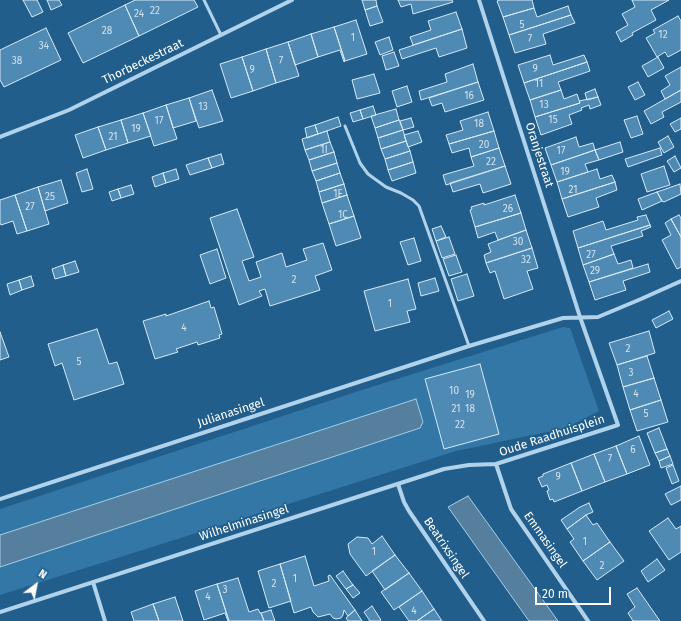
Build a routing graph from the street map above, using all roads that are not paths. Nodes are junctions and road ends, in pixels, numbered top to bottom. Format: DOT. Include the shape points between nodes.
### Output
graph roads {
  1 [pos="204,0"];
  2 [pos="292,0"];
  3 [pos="479,0"];
  4 [pos="221,35"];
  5 [pos="345,126"];
  6 [pos="0,137"];
  7 [pos="681,281"];
  8 [pos="580,316"];
  9 [pos="469,346"];
  10 [pos="496,464"];
  11 [pos="398,484"];
  12 [pos="0,499"];
  13 [pos="92,582"];
  14 [pos="0,612"];
  15 [pos="105,621"];
  16 [pos="484,621"];
  17 [pos="588,621"];
  1 -- 4 [label="lane"];
  2 -- 4 [label="street, Thorbeckestraat"];
  3 -- 8 [label="street, Oranjestraat"];
  4 -- 6 [label="street, Thorbeckestraat" via="69,110"];
  5 -- 9 [label="lane" via="360,163 368,174 386,187 413,200 418,206"];
  7 -- 8 [label="street, Julianasingel" via="598,317"];
  8 -- 9 [label="street, Julianasingel" via="563,318"];
  8 -- 10 [label="street, Oude Raadhuisplein" via="618,425"];
  9 -- 12 [label="street, Julianasingel"];
  10 -- 11 [label="street, Wilhelminasingel" via="444,469"];
  10 -- 17 [label="street, Emmasingel" via="511,508"];
  11 -- 13 [label="street, Wilhelminasingel"];
  11 -- 16 [label="street, Beatrixsingel" via="409,511"];
  13 -- 14 [label="street, Wilhelminasingel"];
  13 -- 15 [label="street"];
}
